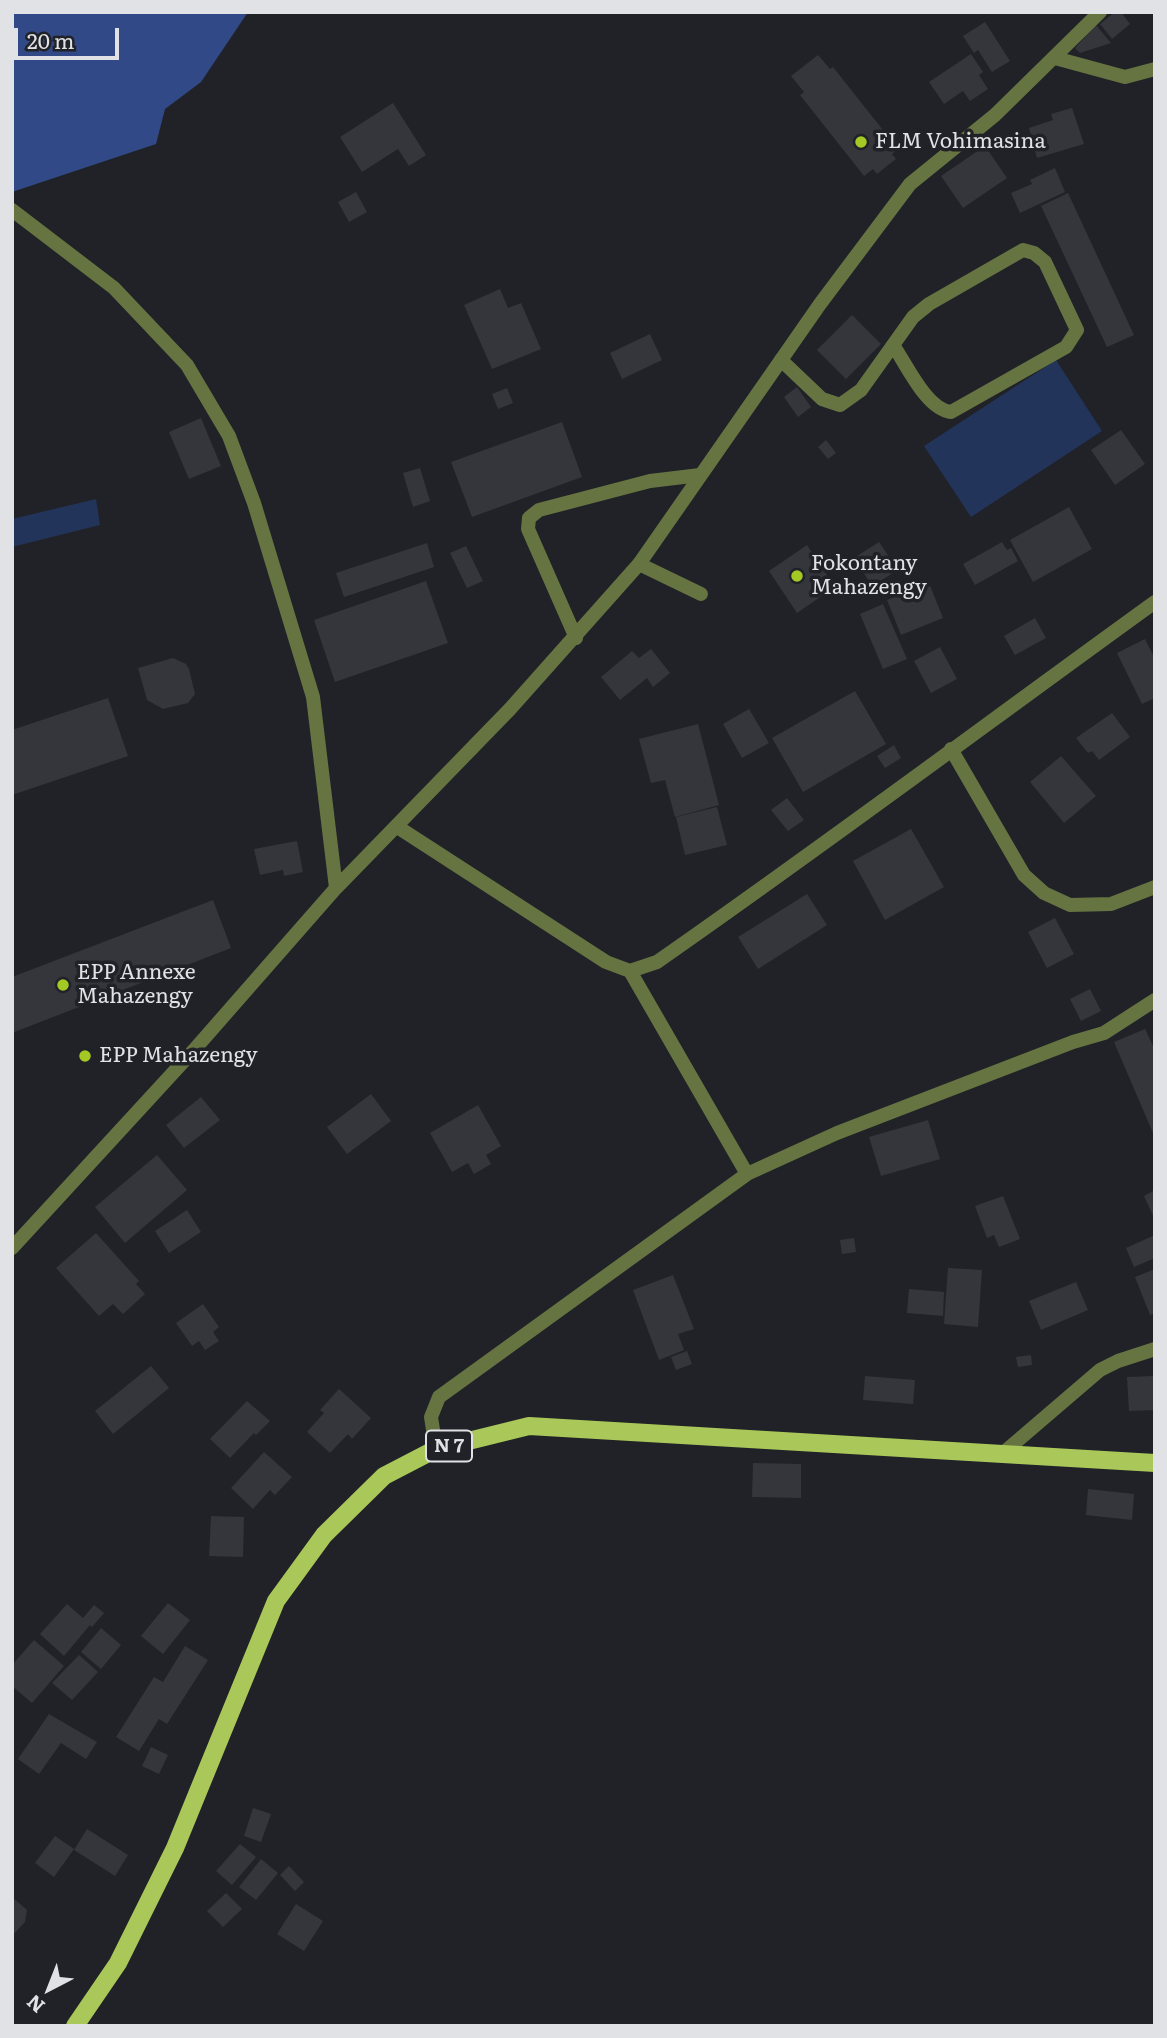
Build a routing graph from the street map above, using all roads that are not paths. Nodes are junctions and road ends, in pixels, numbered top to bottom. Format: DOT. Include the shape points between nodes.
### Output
graph roads {
  1 [pos="1100,12"];
  2 [pos="1055,58"];
  3 [pos="1155,69"];
  4 [pos="12,209"];
  5 [pos="893,345"];
  6 [pos="781,360"];
  7 [pos="700,475"];
  8 [pos="639,564"];
  9 [pos="701,594"];
  10 [pos="1154,606"];
  11 [pos="576,638"];
  12 [pos="951,749"];
  13 [pos="396,826"];
  14 [pos="1155,887"];
  15 [pos="336,888"];
  16 [pos="629,971"];
  17 [pos="1155,1000"];
  18 [pos="747,1174"];
  19 [pos="12,1248"];
  20 [pos="1155,1349"];
  21 [pos="436,1449"];
  22 [pos="1002,1454"];
  23 [pos="1155,1464"];
  24 [pos="75,2026"];
  1 -- 2 [label="street"];
  2 -- 3 [label="street" via="1125,76"];
  2 -- 6 [label="street" via="995,115 910,184"];
  4 -- 15 [label="street" via="114,288 187,365 229,436 313,697"];
  5 -- 5 [label="street" via="929,304 1023,250 1045,262 1077,330 1066,347 951,412 931,404"];
  5 -- 6 [label="street" via="861,390 840,405 822,399"];
  6 -- 7 [label="street"];
  7 -- 8 [label="street"];
  7 -- 11 [label="street" via="650,481 539,510 529,518 528,529"];
  8 -- 9 [label="street"];
  8 -- 11 [label="street"];
  10 -- 12 [label="street"];
  11 -- 13 [label="street"];
  12 -- 14 [label="street" via="1024,875 1044,893 1070,905 1111,904"];
  12 -- 16 [label="street" via="657,962"];
  13 -- 15 [label="street"];
  13 -- 16 [label="street" via="606,962"];
  15 -- 19 [label="street"];
  16 -- 18 [label="street"];
  17 -- 18 [label="street" via="1104,1033 836,1133"];
  18 -- 21 [label="street" via="439,1397 432,1417"];
  20 -- 22 [label="street" via="1100,1370"];
  21 -- 22 [label="main road, N 7" via="529,1426"];
  21 -- 24 [label="main road, N 7" via="384,1476 324,1535 276,1601 175,1848 118,1963"];
  22 -- 23 [label="main road, N 7"];
}
